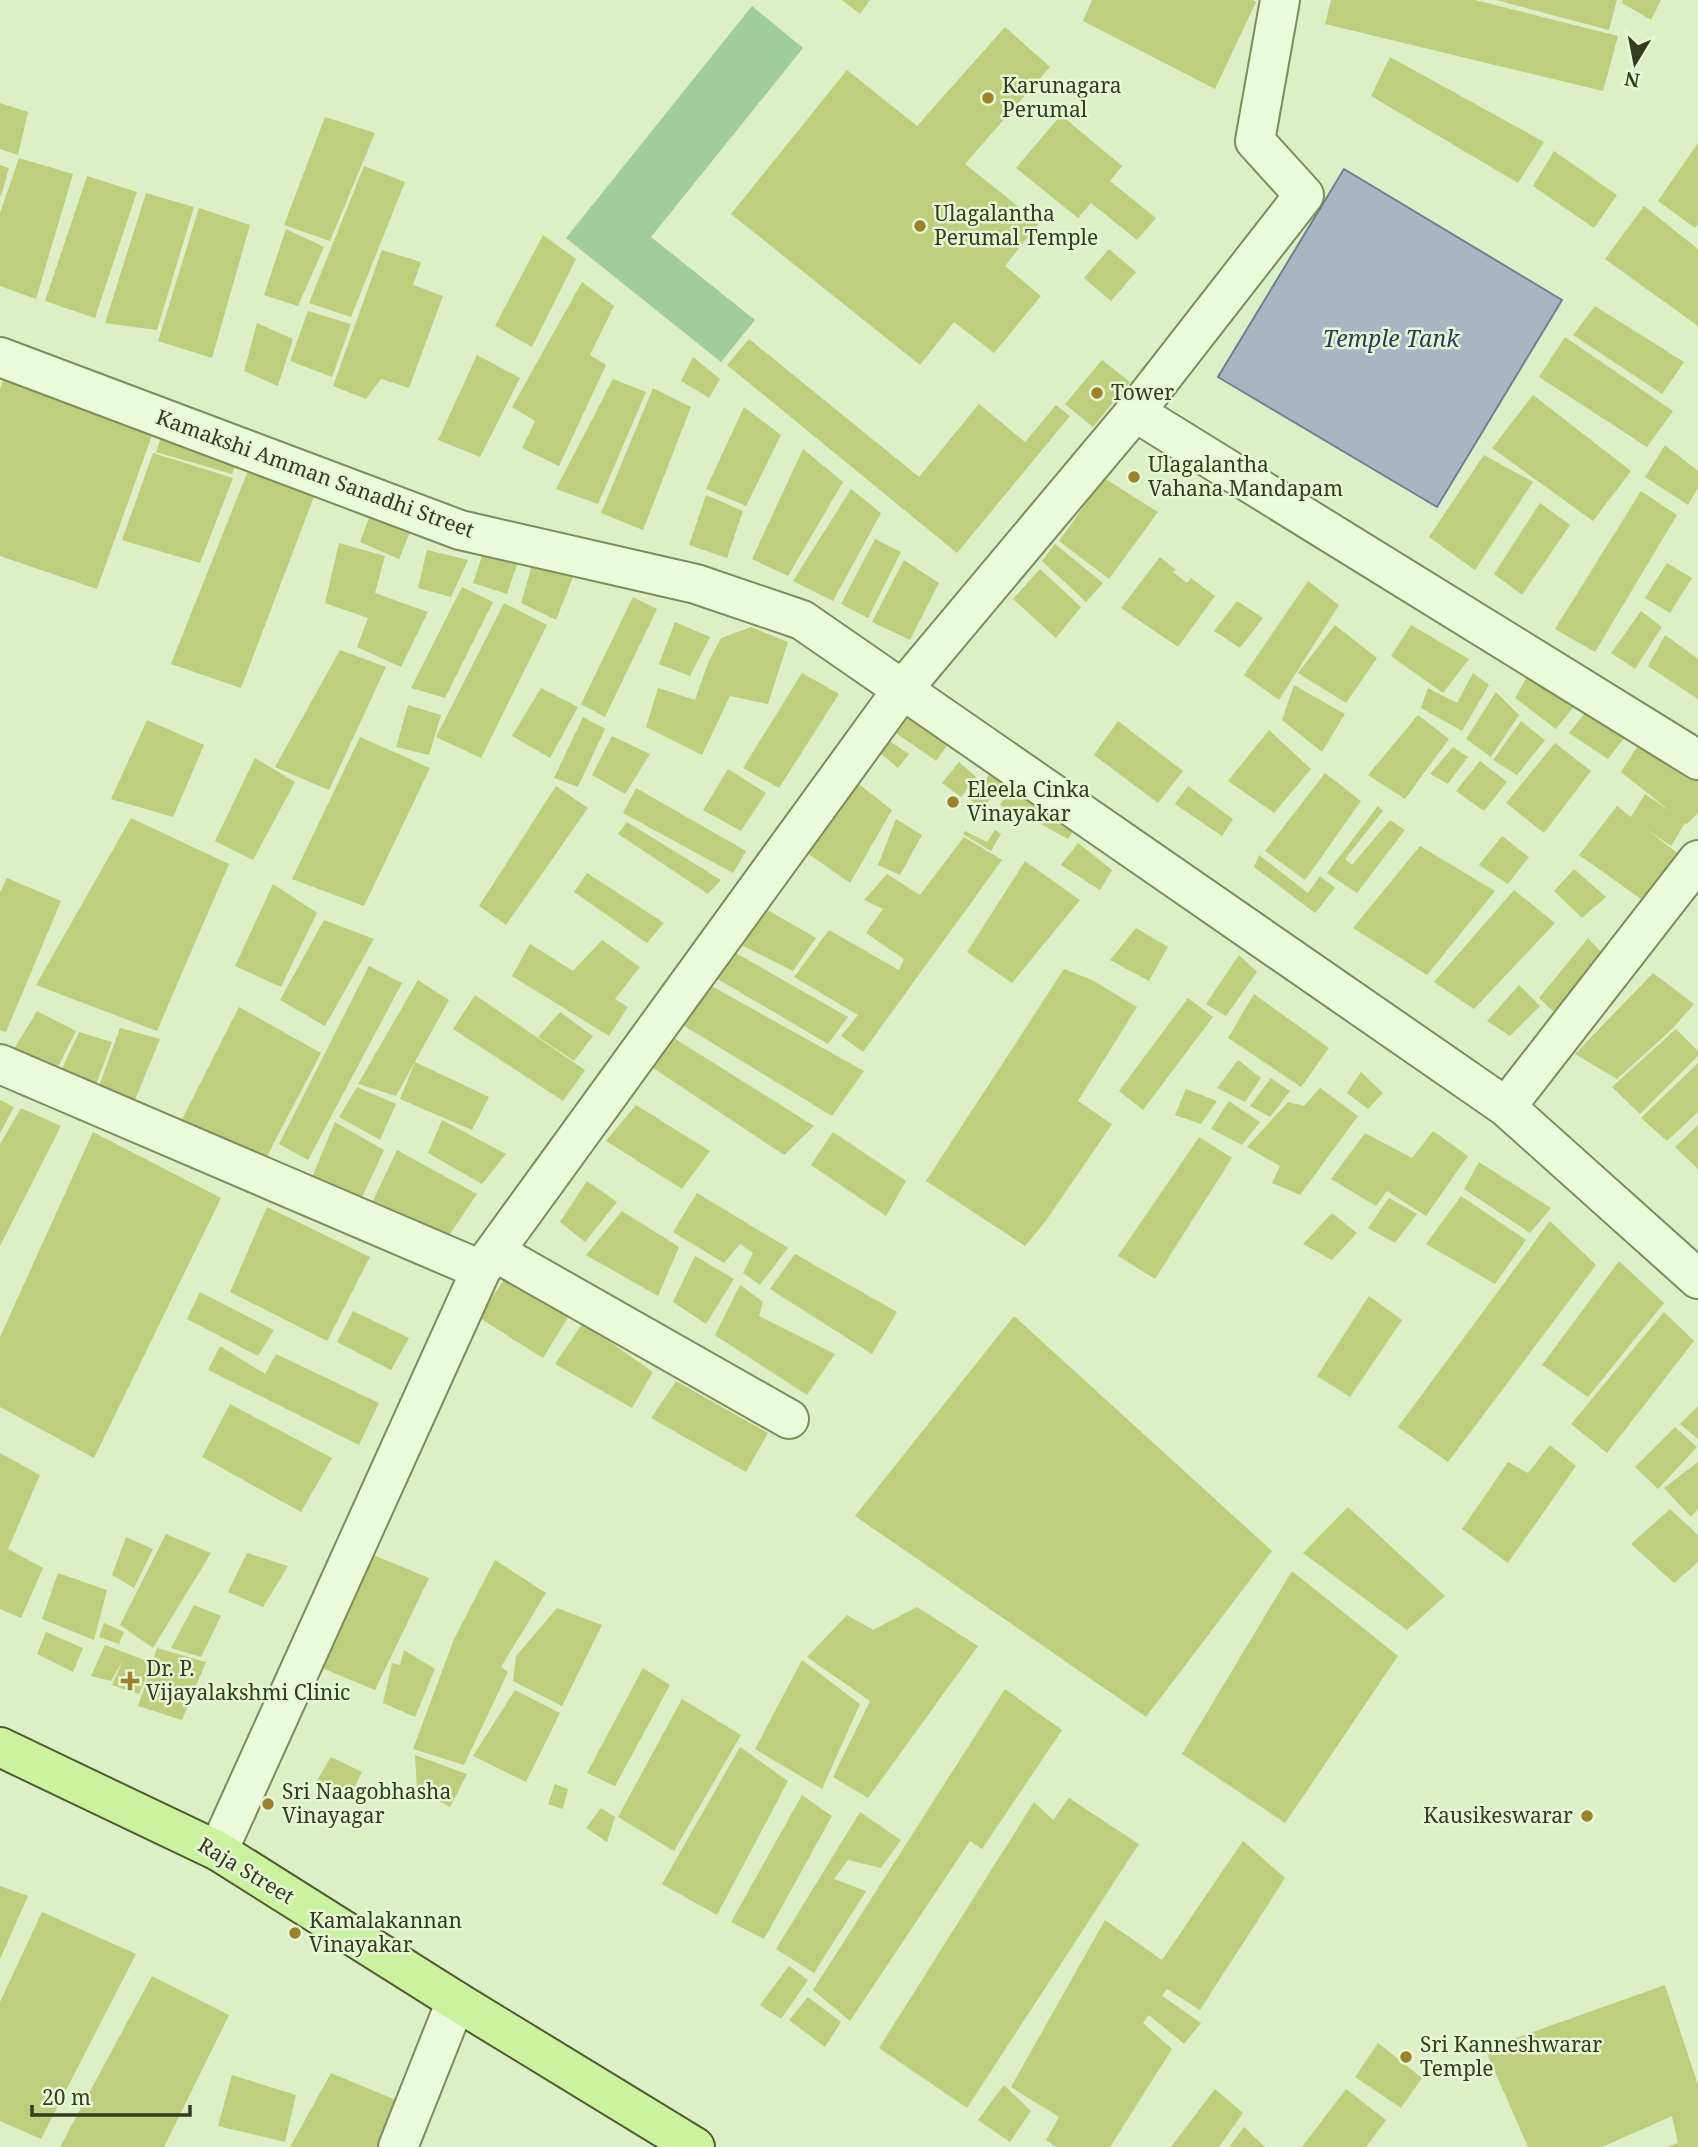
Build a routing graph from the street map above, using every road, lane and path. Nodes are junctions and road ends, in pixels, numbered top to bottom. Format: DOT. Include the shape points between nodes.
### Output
graph roads {
  1 [pos="1280,0"];
  2 [pos="0,357"];
  3 [pos="1135,412"];
  4 [pos="901,690"];
  5 [pos="1698,761"];
  6 [pos="1698,860"];
  7 [pos="0,1064"];
  8 [pos="1507,1107"];
  9 [pos="488,1261"];
  10 [pos="1698,1279"];
  11 [pos="789,1419"];
  12 [pos="0,1747"];
  13 [pos="218,1851"];
  14 [pos="456,2001"];
  15 [pos="398,2147"];
  16 [pos="695,2147"];
  1 -- 3 [label="street" via="1255,141 1304,195"];
  2 -- 4 [label="street, Kamakshi Amman Sanadhi Street" via="460,530 696,584 802,620"];
  3 -- 4 [label="street"];
  3 -- 5 [label="street"];
  4 -- 8 [label="street, Kamakshi Amman Sanadhi Street"];
  4 -- 9 [label="street"];
  6 -- 8 [label="street"];
  7 -- 9 [label="street"];
  8 -- 10 [label="street, Kamakshi Amman Sanadhi Street"];
  9 -- 11 [label="street"];
  9 -- 13 [label="street"];
  12 -- 13 [label="main road, Raja Street"];
  13 -- 14 [label="main road, Raja Street"];
  14 -- 15 [label="street"];
  14 -- 16 [label="main road, Raja Street"];
}
